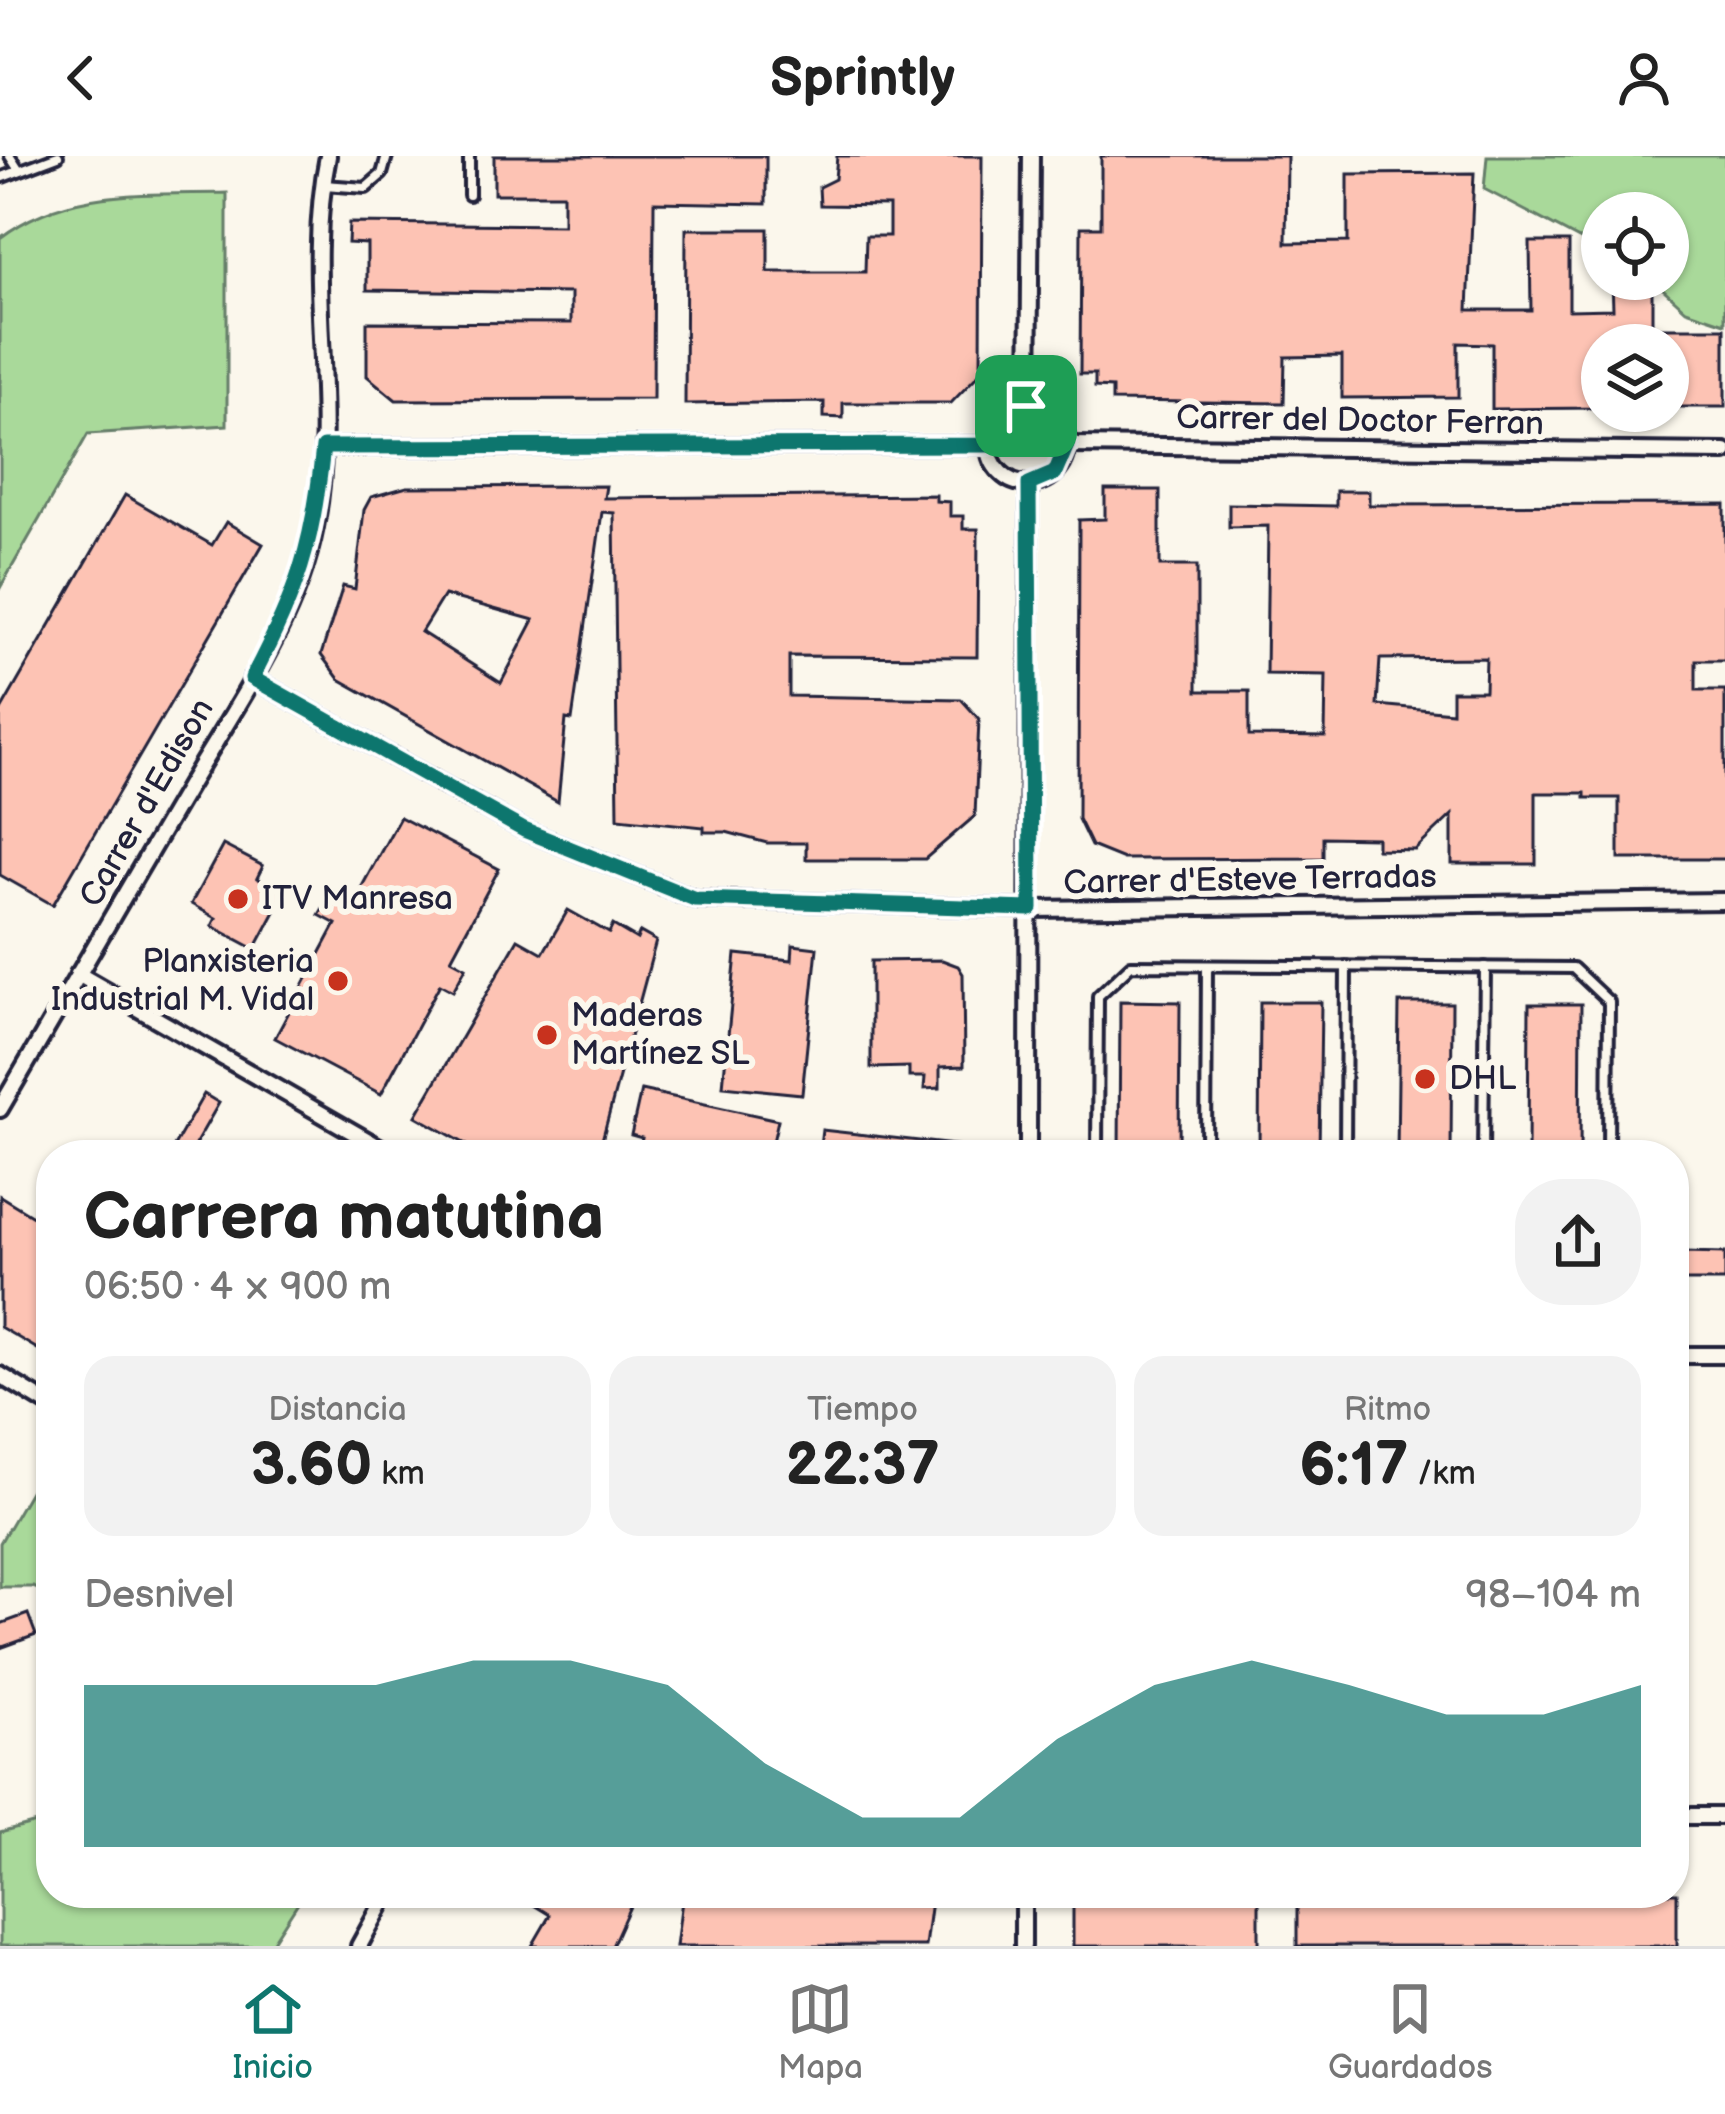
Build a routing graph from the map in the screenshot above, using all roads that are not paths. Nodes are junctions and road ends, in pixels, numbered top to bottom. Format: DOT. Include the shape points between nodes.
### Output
graph roads {
  1 [pos="10,156"];
  2 [pos="58,156"];
  3 [pos="328,156"];
  4 [pos="387,156"];
  5 [pos="469,156"];
  6 [pos="1030,156"];
  7 [pos="20,170"];
  8 [pos="0,178"];
  9 [pos="322,185"];
  10 [pos="469,195"];
  11 [pos="1029,406"];
  12 [pos="990,445"];
  13 [pos="1067,445"];
  14 [pos="323,447"];
  15 [pos="1725,452"];
  16 [pos="1029,484"];
  17 [pos="252,678"];
  18 [pos="1725,901"];
  19 [pos="1031,909"];
  20 [pos="1208,966"];
  21 [pos="1346,966"];
  22 [pos="1485,968"];
  23 [pos="78,974"];
  24 [pos="0,1109"];
  25 [pos="367,1140"];
  26 [pos="1028,1140"];
  27 [pos="1096,1140"];
  28 [pos="1206,1140"];
  29 [pos="1345,1140"];
  30 [pos="1483,1140"];
  31 [pos="1608,1140"];
  32 [pos="1689,1355"];
  33 [pos="1725,1355"];
  34 [pos="0,1376"];
  35 [pos="36,1397"];
  36 [pos="1689,1816"];
  37 [pos="1725,1816"];
  38 [pos="380,1908"];
  39 [pos="1023,1908"];
  40 [pos="359,1946"];
  41 [pos="1022,1946"];
  1 -- 7 [label="lane"];
  2 -- 7 [label="lane"];
  3 -- 9 [label="street, Carrer d'Edison"];
  4 -- 9 [label="lane" via="366,188"];
  5 -- 10 [label="lane"];
  6 -- 11 [label="street"];
  7 -- 8 [label="lane"];
  9 -- 14 [label="street, Carrer d'Edison"];
  11 -- 12 [label="street" via="1003,416"];
  11 -- 13 [label="street" via="1059,421"];
  12 -- 14 [label="street"];
  12 -- 16 [label="street" via="1003,474"];
  13 -- 15 [label="street, Carrer del Doctor Ferran"];
  13 -- 16 [label="street" via="1055,473"];
  14 -- 17 [label="street, Carrer d'Edison" via="315,527 299,580"];
  16 -- 19 [label="street"];
  17 -- 19 [label="street, Carrer d'Esteve Terradas" via="524,830 695,899"];
  17 -- 23 [label="street, Carrer d'Edison"];
  18 -- 19 [label="street, Carrer d'Esteve Terradas"];
  19 -- 26 [label="street"];
  20 -- 21 [label="lane"];
  20 -- 27 [label="lane" via="1131,965 1098,996"];
  20 -- 28 [label="lane"];
  21 -- 22 [label="lane"];
  21 -- 29 [label="lane"];
  22 -- 30 [label="lane"];
  22 -- 31 [label="lane" via="1573,968 1609,1002"];
  23 -- 24 [label="street, Carrer d'Edison"];
  23 -- 25 [label="street"];
  32 -- 33 [label="street"];
  34 -- 35 [label="street"];
  36 -- 37 [label="street"];
  38 -- 40 [label="street"];
  39 -- 41 [label="street"];
}
